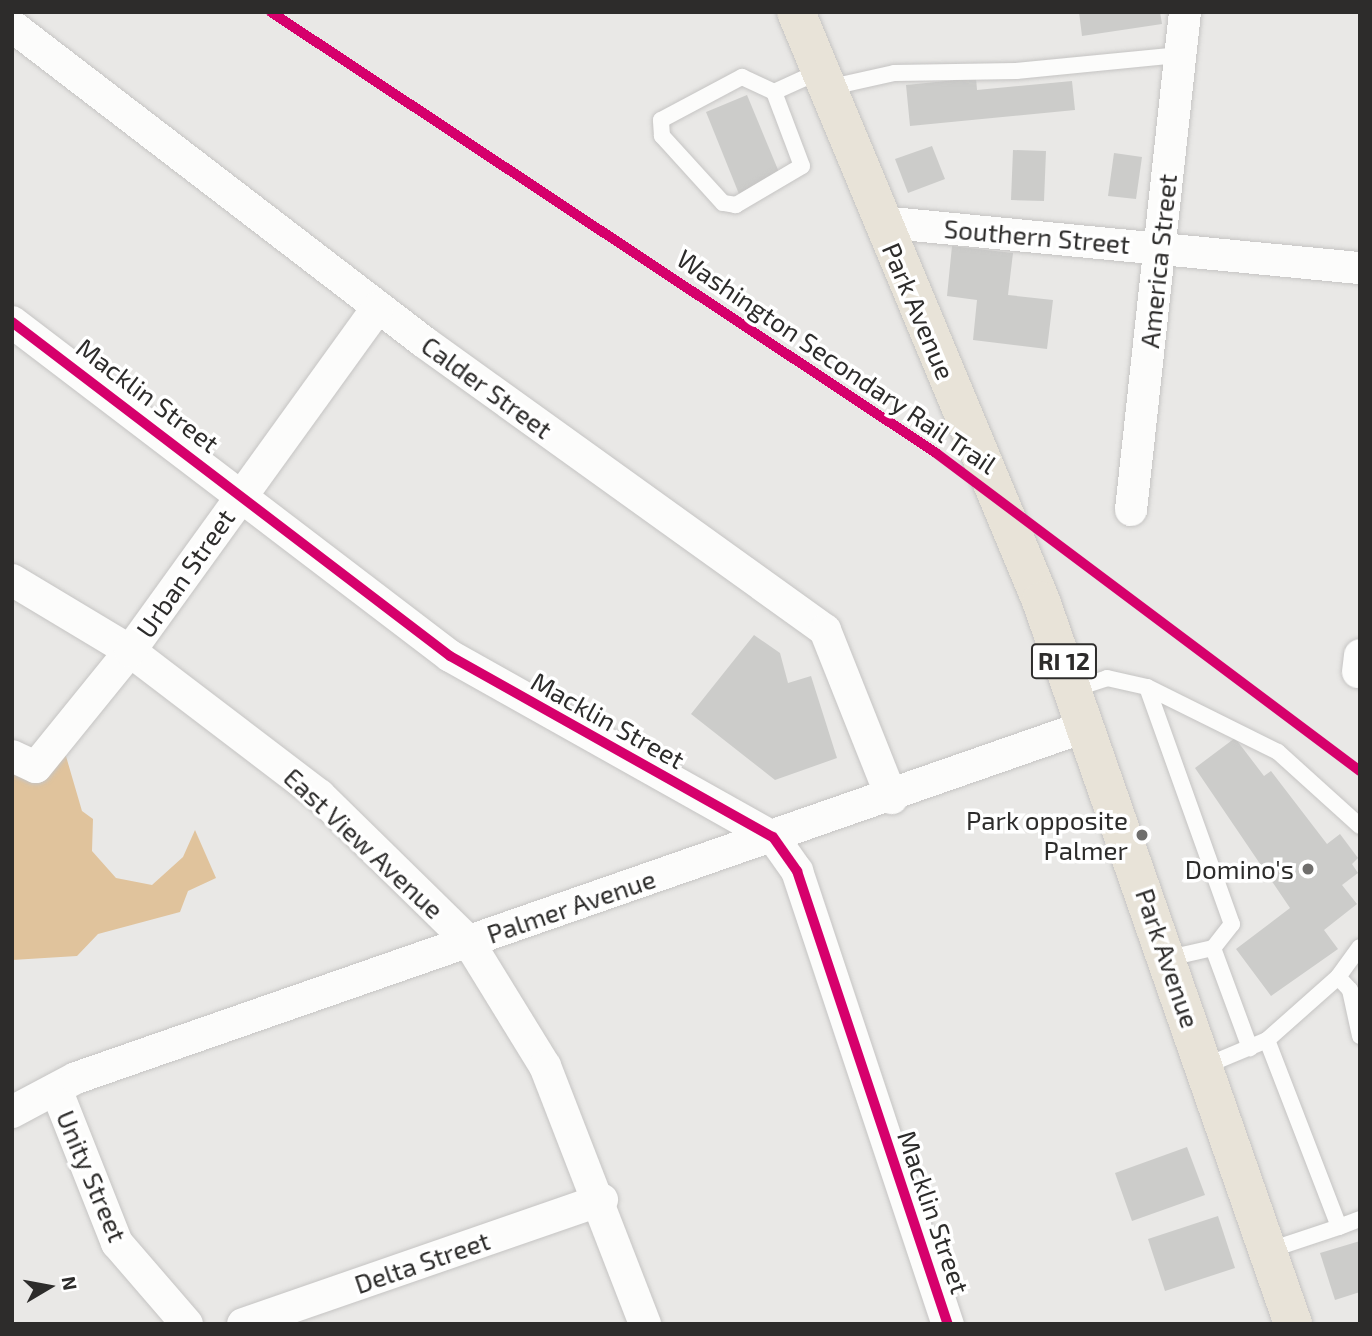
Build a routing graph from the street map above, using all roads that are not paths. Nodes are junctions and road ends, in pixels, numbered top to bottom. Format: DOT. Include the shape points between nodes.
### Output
graph roads {
  1 [pos="796,12"];
  2 [pos="1185,12"];
  3 [pos="12,26"];
  4 [pos="1180,55"];
  5 [pos="823,80"];
  6 [pos="774,92"];
  7 [pos="881,222"];
  8 [pos="1159,248"];
  9 [pos="1360,268"];
  10 [pos="379,307"];
  11 [pos="12,322"];
  12 [pos="241,493"];
  13 [pos="1131,510"];
  14 [pos="12,580"];
  15 [pos="131,651"];
  16 [pos="1147,687"];
  17 [pos="1074,689"];
  18 [pos="1087,726"];
  19 [pos="24,761"];
  20 [pos="892,798"];
  21 [pos="1360,826"];
  22 [pos="773,837"];
  23 [pos="468,940"];
  24 [pos="1360,947"];
  25 [pos="1213,948"];
  26 [pos="1169,958"];
  27 [pos="1338,977"];
  28 [pos="1355,991"];
  29 [pos="1360,1037"];
  30 [pos="1267,1040"];
  31 [pos="1250,1048"];
  32 [pos="1205,1066"];
  33 [pos="56,1089"];
  34 [pos="12,1112"];
  35 [pos="602,1200"];
  36 [pos="1360,1219"];
  37 [pos="1339,1227"];
  38 [pos="1267,1251"];
  39 [pos="187,1324"];
  40 [pos="243,1324"];
  41 [pos="645,1324"];
  42 [pos="948,1324"];
  43 [pos="1293,1324"];
  1 -- 5 [label="main road, Park Avenue / RI 12"];
  2 -- 4 [label="street, America Street"];
  3 -- 10 [label="street, Calder Street"];
  4 -- 5 [label="lane" via="1016,71 989,67"];
  4 -- 8 [label="street, America Street"];
  5 -- 6 [label="lane"];
  5 -- 7 [label="main road, Park Avenue / RI 12"];
  6 -- 6 [label="lane" via="802,166 736,205 723,203 662,136 667,111 742,77"];
  7 -- 8 [label="street, Southern Street"];
  7 -- 17 [label="main road, Park Avenue / RI 12"];
  8 -- 9 [label="street, Southern Street"];
  8 -- 13 [label="street, America Street"];
  10 -- 12 [label="street, Urban Street"];
  10 -- 20 [label="street, Calder Street" via="825,630"];
  11 -- 12 [label="street, Macklin Street"];
  12 -- 15 [label="street, Urban Street"];
  12 -- 22 [label="street, Macklin Street" via="450,656"];
  14 -- 15 [label="street, East View Avenue"];
  15 -- 19 [label="street, Urban Street"];
  15 -- 23 [label="street, East View Avenue" via="319,795"];
  16 -- 17 [label="lane" via="1107,678"];
  16 -- 21 [label="lane" via="1278,752"];
  16 -- 25 [label="lane" via="1232,924"];
  17 -- 18 [label="main road, Park Avenue / RI 12"];
  18 -- 20 [label="street, Palmer Avenue"];
  18 -- 26 [label="main road, Park Avenue / RI 12"];
  20 -- 22 [label="street, Palmer Avenue"];
  22 -- 23 [label="street, Palmer Avenue"];
  22 -- 42 [label="street, Macklin Street" via="797,871"];
  23 -- 33 [label="street, Palmer Avenue"];
  23 -- 35 [label="street, East View Avenue" via="545,1066"];
  24 -- 27 [label="lane"];
  25 -- 26 [label="lane"];
  25 -- 31 [label="lane"];
  26 -- 32 [label="main road, Park Avenue / RI 12"];
  27 -- 28 [label="lane"];
  27 -- 30 [label="lane"];
  28 -- 29 [label="lane"];
  30 -- 31 [label="lane"];
  30 -- 37 [label="lane"];
  31 -- 32 [label="lane"];
  32 -- 38 [label="main road, Park Avenue / RI 12"];
  33 -- 34 [label="street, Palmer Avenue"];
  33 -- 39 [label="street, Unity Street" via="117,1242"];
  35 -- 40 [label="street, Delta Street"];
  35 -- 41 [label="street, East View Avenue"];
  36 -- 37 [label="lane"];
  37 -- 38 [label="lane"];
  38 -- 43 [label="main road, Park Avenue / RI 12"];
}
